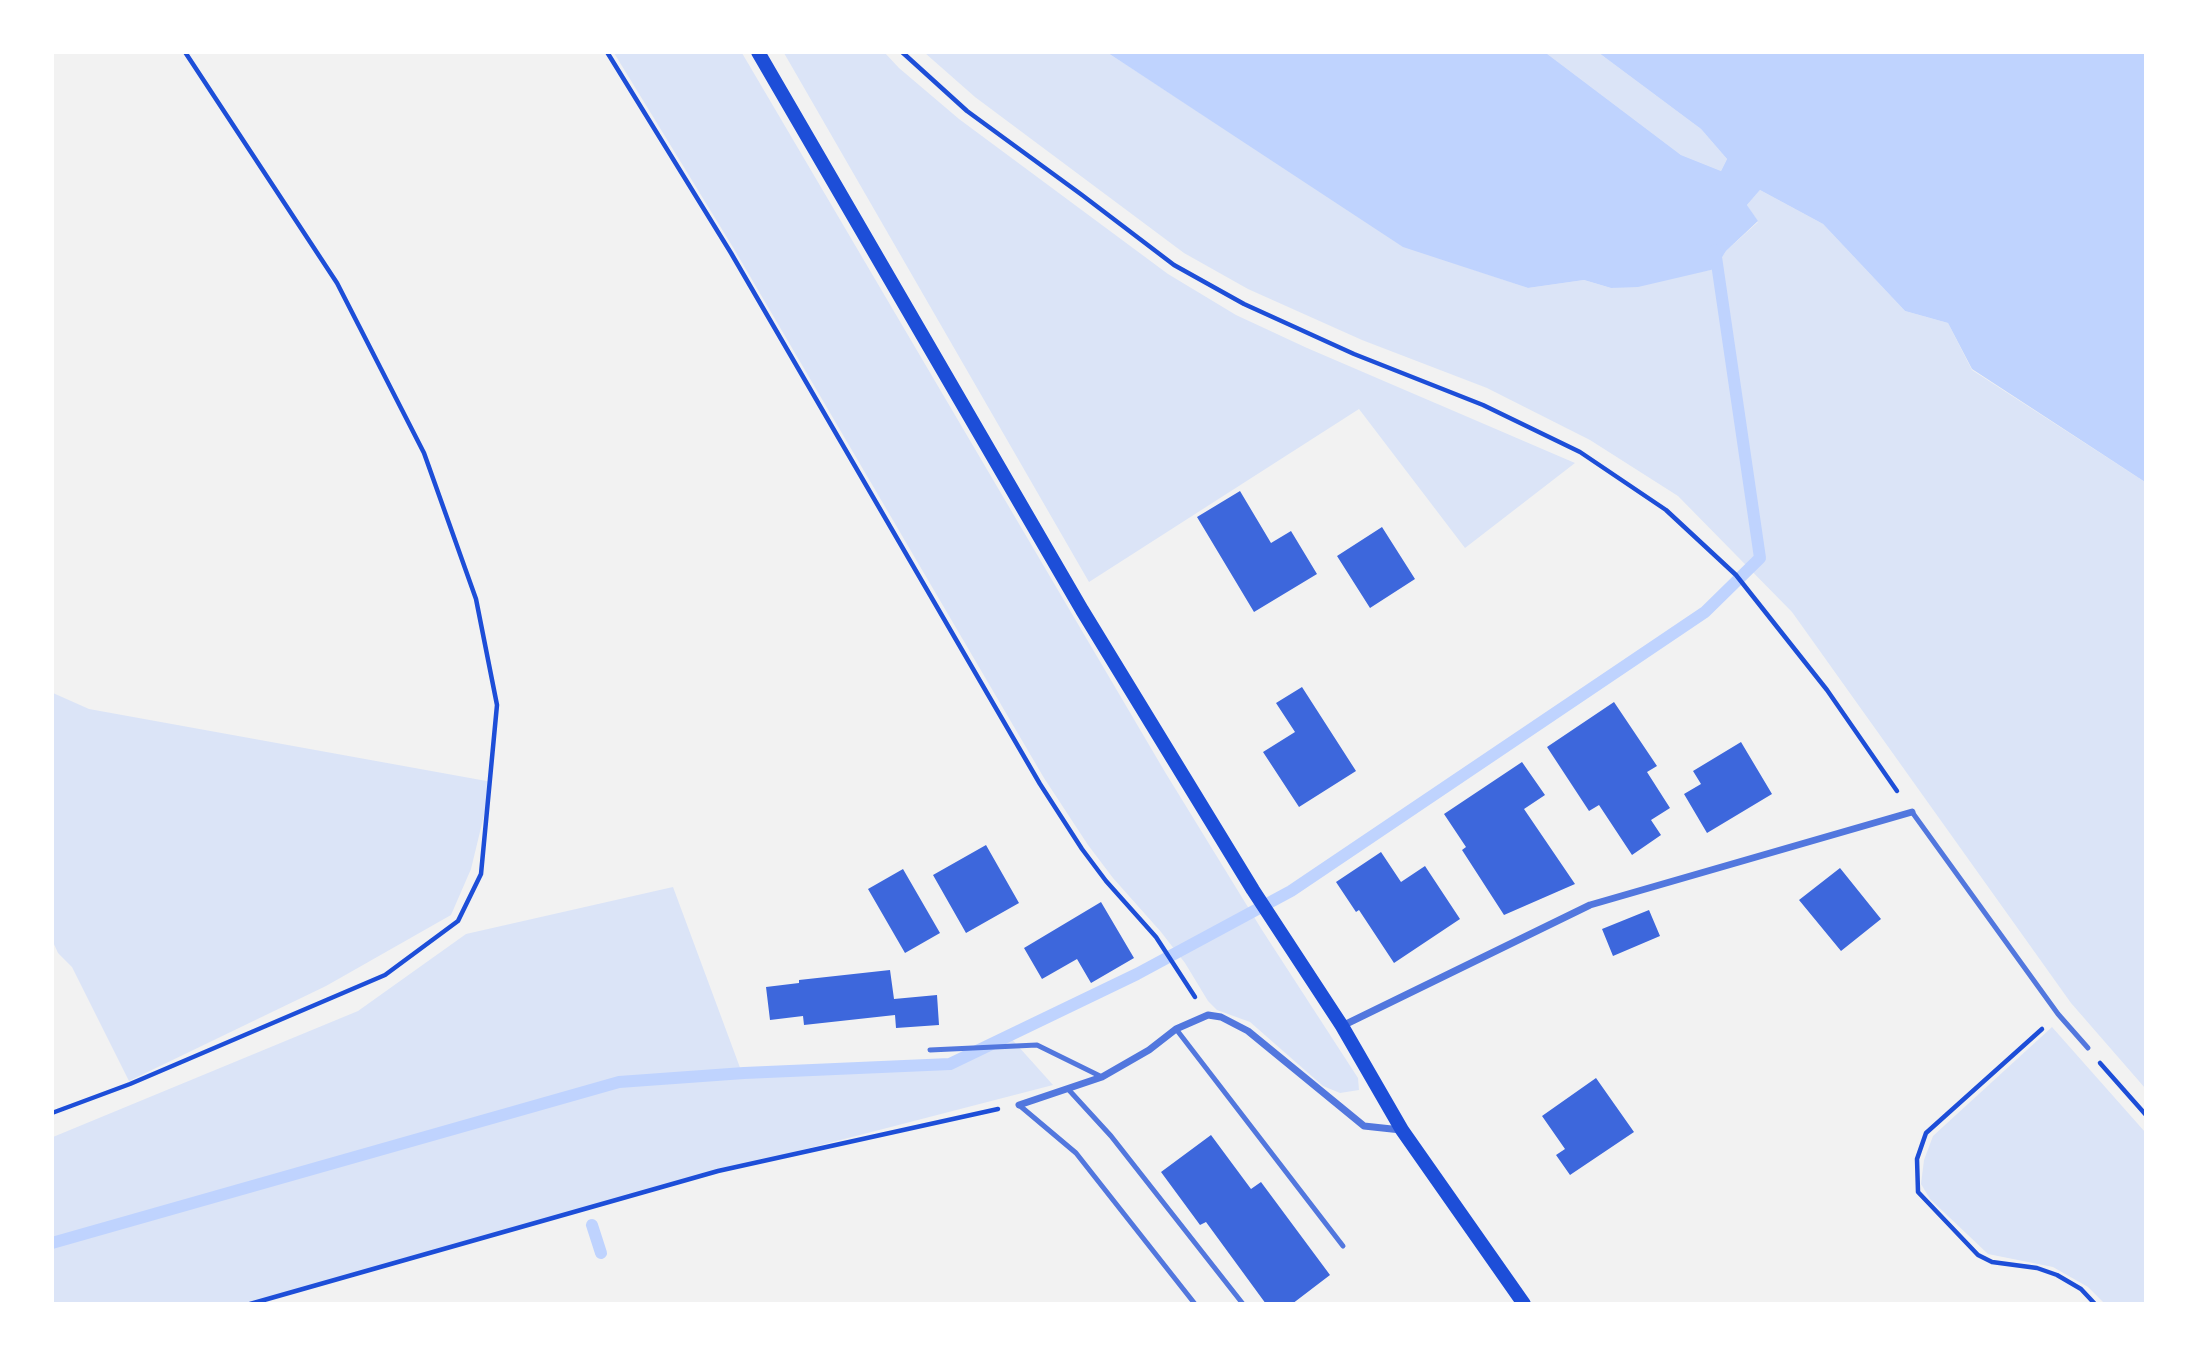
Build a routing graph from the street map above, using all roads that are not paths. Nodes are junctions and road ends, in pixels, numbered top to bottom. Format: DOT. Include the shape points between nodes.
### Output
graph roads {
  1 [pos="758,52"];
  2 [pos="1912,812"];
  3 [pos="1342,1026"];
  4 [pos="1176,1029"];
  5 [pos="2088,1048"];
  6 [pos="930,1050"];
  7 [pos="1102,1077"];
  8 [pos="1069,1089"];
  9 [pos="1019,1105"];
  10 [pos="1402,1130"];
  11 [pos="1343,1246"];
  12 [pos="1195,1304"];
  13 [pos="1243,1304"];
  14 [pos="1524,1304"];
  1 -- 3 [label="main road" via="1082,610 1286,944"];
  2 -- 3 [label="street" via="1590,905"];
  2 -- 5 [label="lane" via="2058,1014"];
  3 -- 10 [label="main road"];
  4 -- 7 [label="street"];
  4 -- 10 [label="street" via="1208,1015 1221,1017 1248,1031 1364,1126"];
  4 -- 11 [label="lane"];
  6 -- 7 [label="lane" via="1037,1045"];
  7 -- 8 [label="street"];
  8 -- 9 [label="street"];
  8 -- 13 [label="lane"];
  9 -- 12 [label="lane" via="1076,1153"];
  10 -- 14 [label="main road"];
}
